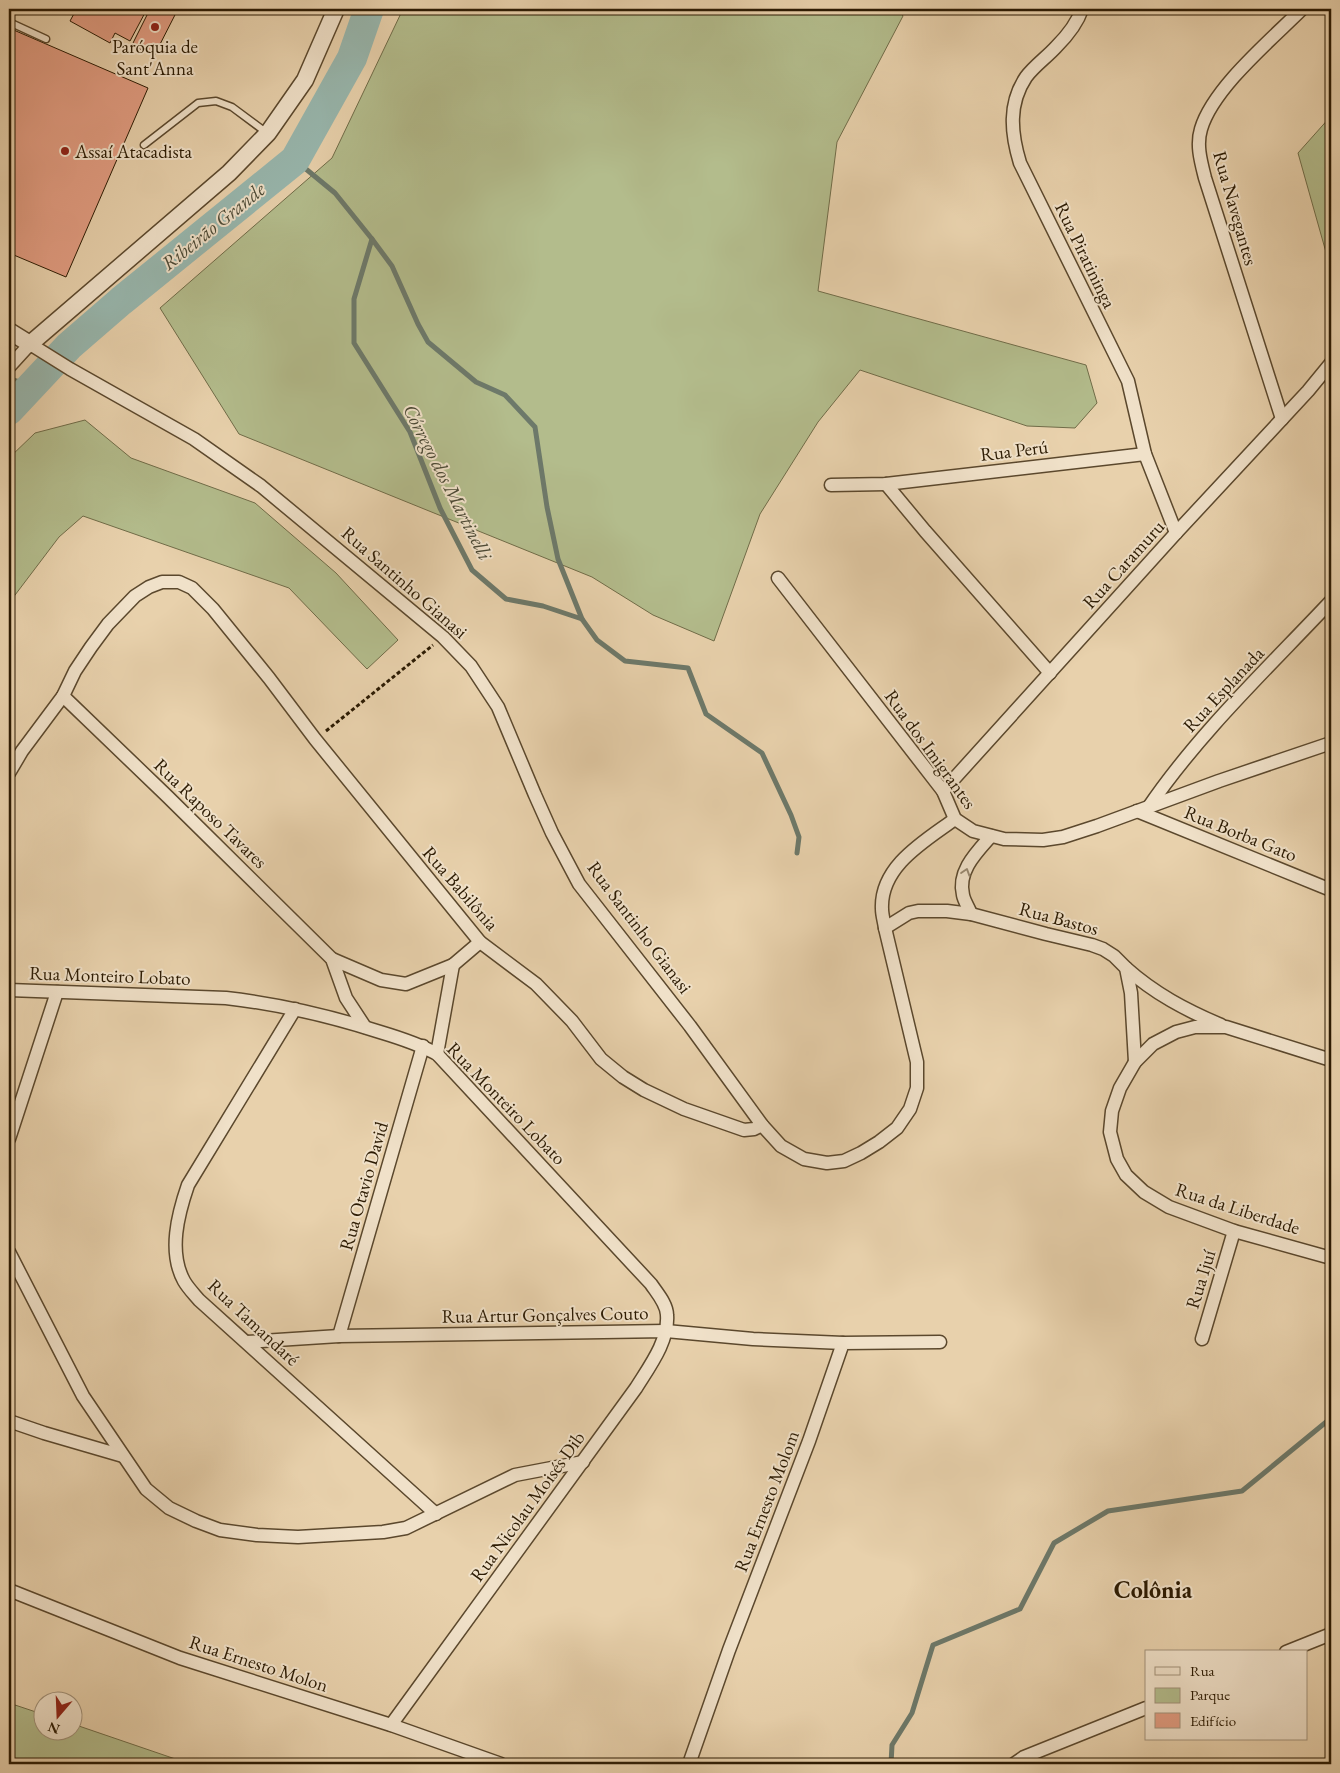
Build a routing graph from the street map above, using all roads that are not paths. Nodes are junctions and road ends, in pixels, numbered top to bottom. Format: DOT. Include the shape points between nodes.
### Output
graph roads {
  1 [pos="336,9"];
  2 [pos="1082,9"];
  3 [pos="1302,9"];
  4 [pos="9,22"];
  5 [pos="46,39"];
  6 [pos="268,133"];
  7 [pos="144,145"];
  8 [pos="9,332"];
  9 [pos="35,347"];
  10 [pos="1331,363"];
  11 [pos="9,367"];
  12 [pos="1282,419"];
  13 [pos="1145,454"];
  14 [pos="831,484"];
  15 [pos="886,484"];
  16 [pos="1176,533"];
  17 [pos="778,578"];
  18 [pos="1331,601"];
  19 [pos="1050,674"];
  20 [pos="63,696"];
  21 [pos="1331,743"];
  22 [pos="9,773"];
  23 [pos="943,791"];
  24 [pos="1143,809"];
  25 [pos="955,819"];
  26 [pos="991,836"];
  27 [pos="1331,890"];
  28 [pos="971,914"];
  29 [pos="885,928"];
  30 [pos="480,942"];
  31 [pos="332,959"];
  32 [pos="453,965"];
  33 [pos="1126,968"];
  34 [pos="9,990"];
  35 [pos="57,992"];
  36 [pos="295,1009"];
  37 [pos="365,1027"];
  38 [pos="1226,1027"];
  39 [pos="423,1046"];
  40 [pos="437,1054"];
  41 [pos="1331,1060"];
  42 [pos="1135,1062"];
  43 [pos="762,1125"];
  44 [pos="9,1139"];
  45 [pos="1234,1231"];
  46 [pos="9,1252"];
  47 [pos="1331,1258"];
  48 [pos="662,1300"];
  49 [pos="666,1331"];
  50 [pos="339,1336"];
  51 [pos="1202,1339"];
  52 [pos="247,1342"];
  53 [pos="940,1342"];
  54 [pos="843,1343"];
  55 [pos="9,1420"];
  56 [pos="123,1456"];
  57 [pos="583,1462"];
  58 [pos="436,1514"];
  59 [pos="9,1590"];
  60 [pos="1331,1634"];
  61 [pos="1291,1650"];
  62 [pos="1145,1708"];
  63 [pos="391,1725"];
  64 [pos="1019,1761"];
  65 [pos="501,1764"];
  66 [pos="689,1764"];
  1 -- 6 [label="street" via="305,80"];
  2 -- 13 [label="street, Rua Piratininga" via="1077,23 1027,76 1015,99 1014,144 1023,170 1128,382"];
  3 -- 12 [label="street, Rua Navegantes" via="1238,73 1209,110 1200,130 1199,152 1205,178"];
  4 -- 5 [label="lane"];
  6 -- 7 [label="lane" via="232,107 216,101 198,103"];
  6 -- 9 [label="street" via="229,173"];
  8 -- 9 [label="street, Rua Santinho Gianasi"];
  9 -- 11 [label="street"];
  9 -- 43 [label="street, Rua Santinho Gianasi" via="194,439 261,486 443,637 471,666 498,707 534,795 579,884 690,1026"];
  10 -- 12 [label="street, Rua Caramuru"];
  12 -- 16 [label="street, Rua Caramuru"];
  13 -- 15 [label="street, Rua Perú"];
  13 -- 16 [label="street, Rua Piratininga"];
  14 -- 15 [label="street, Rua Perú"];
  15 -- 19 [label="street"];
  16 -- 19 [label="street, Rua Caramuru"];
  17 -- 23 [label="street, Rua dos Imigrantes"];
  18 -- 24 [label="street, Rua Esplanada" via="1192,750"];
  19 -- 23 [label="street, Rua Caramuru"];
  20 -- 22 [label="street"];
  20 -- 30 [label="street, Rua Babilônia" via="75,671 102,632 135,596 162,582 179,582 192,588 213,609"];
  20 -- 31 [label="street, Rua Raposo Tavares"];
  21 -- 24 [label="street, Rua dos Imigrantes"];
  23 -- 25 [label="street, Rua dos Imigrantes"];
  24 -- 26 [label="street, Rua dos Imigrantes" via="1063,837 1021,840"];
  24 -- 27 [label="street, Rua Borba Gato"];
  25 -- 26 [label="street, Rua dos Imigrantes" via="974,831"];
  25 -- 29 [label="street, Rua Santinho Gianasi" via="910,853 889,877 882,908"];
  28 -- 26 [label="street, one-way" via="963,895 963,881 969,862"];
  28 -- 29 [label="street, Rua Bastos" via="918,911"];
  28 -- 33 [label="street, Rua Bastos" via="1092,944 1114,956"];
  29 -- 43 [label="street, Rua Santinho Gianasi" via="917,1062 917,1088 910,1109 897,1128 879,1142 844,1161 827,1163 804,1158 782,1146"];
  30 -- 32 [label="street, Rua Raposo Tavares"];
  30 -- 43 [label="street, Rua Babilônia" via="536,984 572,1021 601,1059 623,1077 644,1090 732,1127 744,1130"];
  31 -- 32 [label="street, Rua Raposo Tavares" via="381,980 406,984"];
  31 -- 37 [label="street, Rua Raposo Tavares" via="346,998"];
  32 -- 40 [label="street"];
  33 -- 38 [label="street, Rua da Liberdade" via="1164,998"];
  33 -- 42 [label="street" via="1131,993"];
  34 -- 35 [label="street, Rua Monteiro Lobato"];
  35 -- 36 [label="street, Rua Monteiro Lobato" via="226,998"];
  35 -- 44 [label="street"];
  36 -- 37 [label="street, Rua Monteiro Lobato"];
  36 -- 52 [label="street, Rua Tamandaré" via="188,1185 179,1210 176,1249 184,1281 199,1300"];
  37 -- 39 [label="street, Rua Monteiro Lobato"];
  38 -- 41 [label="street, Rua da Liberdade"];
  38 -- 42 [label="street, Rua da Liberdade" via="1196,1027 1176,1032 1153,1044"];
  39 -- 40 [label="street, Rua Monteiro Lobato"];
  39 -- 50 [label="street, Rua Otavio David"];
  40 -- 48 [label="street, Rua Monteiro Lobato" via="651,1284"];
  42 -- 45 [label="street, Rua da Liberdade" via="1120,1088 1112,1111 1110,1132 1117,1158 1126,1174 1144,1192 1169,1207"];
  45 -- 47 [label="street, Rua da Liberdade"];
  45 -- 51 [label="street, Rua Ijuí"];
  46 -- 56 [label="street" via="83,1396"];
  48 -- 49 [label="street, Rua Nicolau Moisés Dib" via="668,1314"];
  49 -- 50 [label="street, Rua Artur Gonçalves Couto"];
  49 -- 54 [label="street, Rua Artur Gonçalves Couto"];
  49 -- 57 [label="street, Rua Nicolau Moisés Dib" via="636,1388"];
  50 -- 52 [label="street, Rua Artur Gonçalves Couto"];
  52 -- 58 [label="street, Rua Tamandaré"];
  53 -- 54 [label="street"];
  54 -- 66 [label="street, Rua Ernesto Molom"];
  55 -- 56 [label="street"];
  56 -- 58 [label="street" via="146,1489 168,1508 220,1530 298,1537 365,1534 406,1528"];
  57 -- 58 [label="street" via="515,1475"];
  57 -- 63 [label="street, Rua Nicolau Moisés Dib"];
  59 -- 63 [label="street, Rua Ernesto Molon" via="180,1658"];
  60 -- 61 [label="street"];
  62 -- 64 [label="street"];
  63 -- 65 [label="street, Rua Ernesto Molon"];
}
